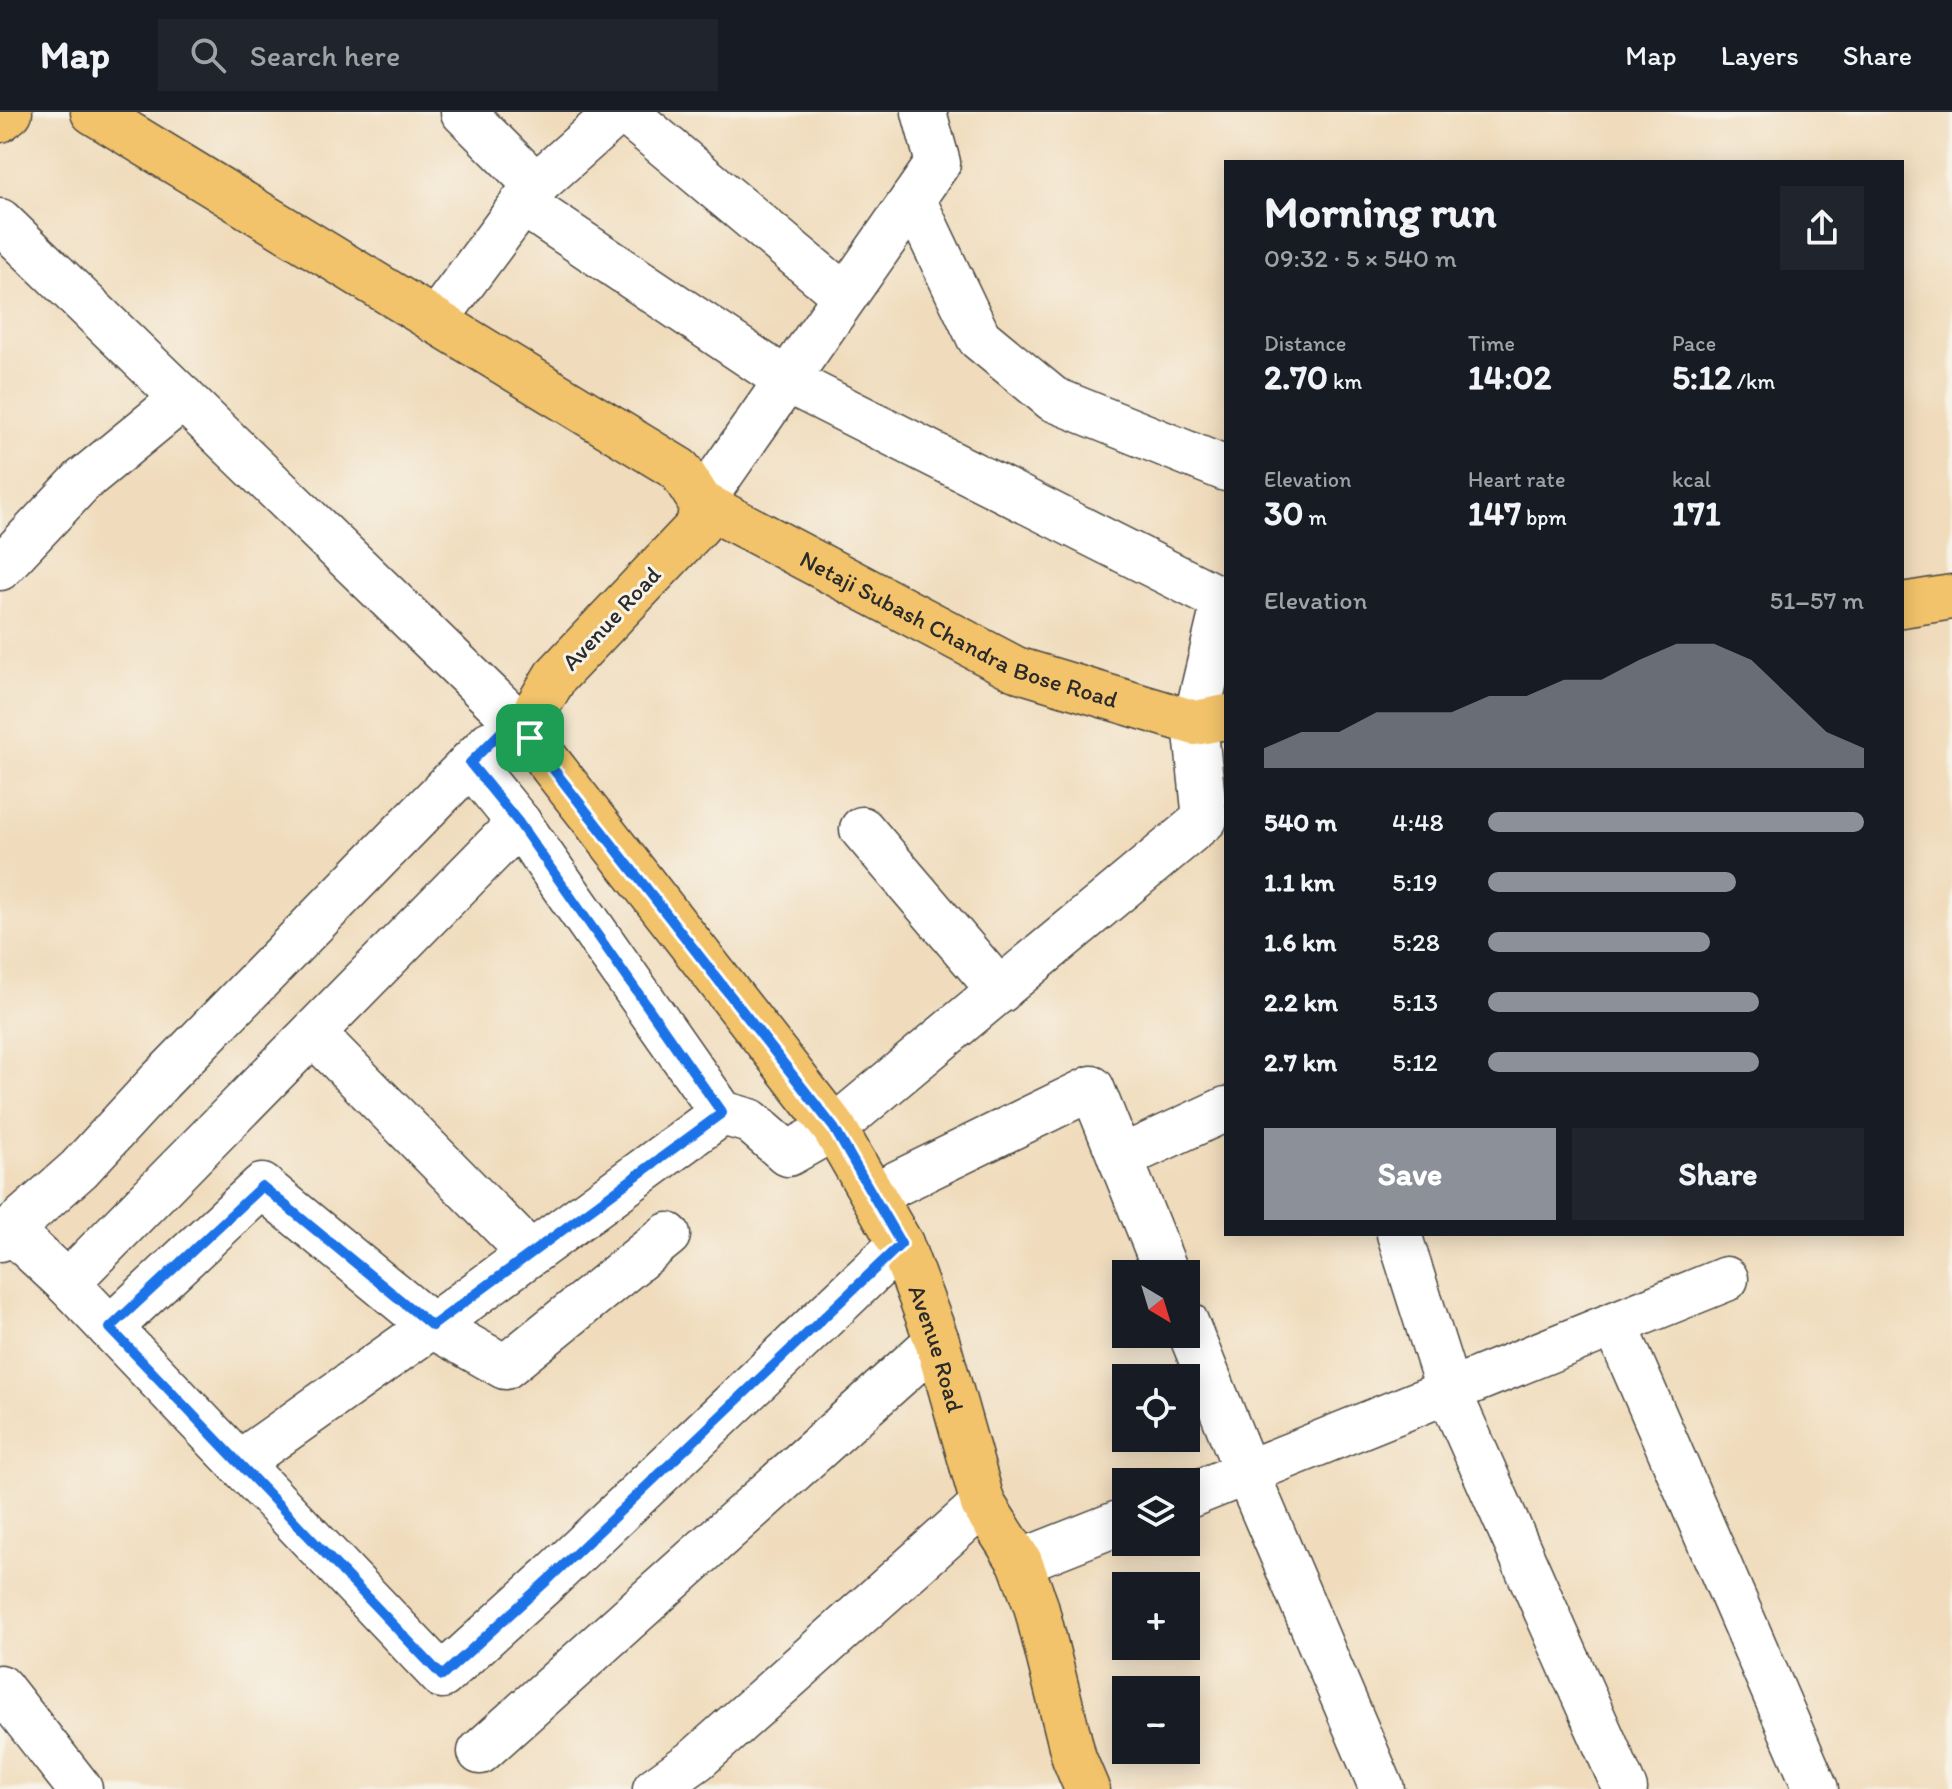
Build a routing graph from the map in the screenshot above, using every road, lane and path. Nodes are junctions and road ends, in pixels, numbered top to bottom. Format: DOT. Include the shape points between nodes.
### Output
graph roads {
  1 [pos="10,112"];
  2 [pos="93,112"];
  3 [pos="463,112"];
  4 [pos="618,112"];
  5 [pos="625,112"];
  6 [pos="924,112"];
  7 [pos="0,120"];
  8 [pos="529,194"];
  9 [pos="913,199"];
  10 [pos="0,221"];
  11 [pos="845,296"];
  12 [pos="435,321"];
  13 [pos="786,380"];
  14 [pos="183,398"];
  15 [pos="1224,468"];
  16 [pos="701,503"];
  17 [pos="0,568"];
  18 [pos="1952,597"];
  19 [pos="1904,605"];
  20 [pos="1211,720"];
  21 [pos="522,728"];
  22 [pos="470,763"];
  23 [pos="519,823"];
  24 [pos="862,829"];
  25 [pos="1000,991"];
  26 [pos="313,1033"];
  27 [pos="1224,1110"];
  28 [pos="722,1113"];
  29 [pos="834,1128"];
  30 [pos="1120,1158"];
  31 [pos="873,1195"];
  32 [pos="5,1235"];
  33 [pos="668,1235"];
  34 [pos="1400,1236"];
  35 [pos="901,1244"];
  36 [pos="530,1253"];
  37 [pos="1161,1260"];
  38 [pos="1726,1279"];
  39 [pos="67,1283"];
  40 [pos="1615,1324"];
  41 [pos="432,1326"];
  42 [pos="110,1328"];
  43 [pos="937,1341"];
  44 [pos="1197,1348"];
  45 [pos="1449,1392"];
  46 [pos="239,1463"];
  47 [pos="1247,1473"];
  48 [pos="1200,1491"];
  49 [pos="983,1504"];
  50 [pos="1112,1526"];
  51 [pos="1020,1562"];
  52 [pos="0,1687"];
  53 [pos="480,1752"];
  54 [pos="80,1789"];
  55 [pos="655,1789"];
  56 [pos="1087,1789"];
  57 [pos="1382,1789"];
  58 [pos="1625,1789"];
  59 [pos="1816,1789"];
  1 -- 7 [label="main road"];
  2 -- 12 [label="main road"];
  3 -- 8 [label="street"];
  4 -- 8 [label="street"];
  5 -- 11 [label="street"];
  6 -- 9 [label="street" via="938,163"];
  8 -- 12 [label="street"];
  8 -- 13 [label="street"];
  9 -- 11 [label="street"];
  9 -- 15 [label="street" via="979,338 1053,399"];
  10 -- 14 [label="street"];
  11 -- 13 [label="street"];
  12 -- 16 [label="main road" via="680,470"];
  13 -- 16 [label="street"];
  13 -- 20 [label="street" via="1224,601"];
  14 -- 17 [label="street" via="82,481"];
  14 -- 21 [label="street"];
  16 -- 20 [label="main road, Netaji Subash Chandra Bose Road" via="1016,669"];
  16 -- 21 [label="main road, Avenue Road" via="699,525 555,677"];
  18 -- 19 [label="main road"];
  20 -- 25 [label="street" via="1205,819"];
  21 -- 22 [label="street"];
  21 -- 29 [label="main road, Avenue Road"];
  22 -- 23 [label="street"];
  22 -- 32 [label="street" via="79,1169"];
  23 -- 26 [label="street"];
  23 -- 28 [label="street"];
  24 -- 25 [label="street"];
  25 -- 29 [label="street"];
  26 -- 36 [label="street"];
  26 -- 39 [label="street"];
  27 -- 30 [label="street"];
  28 -- 29 [label="street" via="750,1121 788,1154"];
  28 -- 36 [label="street"];
  29 -- 31 [label="main road, Avenue Road"];
  30 -- 31 [label="street" via="1092,1088"];
  30 -- 37 [label="street"];
  31 -- 35 [label="main road, Avenue Road"];
  32 -- 39 [label="street"];
  33 -- 41 [label="street" via="505,1367"];
  34 -- 45 [label="street"];
  35 -- 43 [label="main road, Avenue Road"];
  35 -- 46 [label="street" via="442,1676"];
  36 -- 41 [label="street"];
  38 -- 40 [label="street"];
  39 -- 42 [label="street"];
  40 -- 45 [label="street"];
  40 -- 59 [label="street"];
  41 -- 42 [label="street" via="262,1186"];
  41 -- 46 [label="street"];
  42 -- 46 [label="street"];
  43 -- 49 [label="main road, Avenue Road"];
  43 -- 53 [label="street"];
  44 -- 47 [label="street"];
  45 -- 47 [label="street"];
  45 -- 58 [label="street"];
  47 -- 48 [label="street"];
  47 -- 57 [label="street"];
  49 -- 51 [label="main road, Avenue Road"];
  49 -- 55 [label="street" via="697,1759"];
  50 -- 51 [label="street"];
  51 -- 56 [label="main road, Avenue Road"];
  52 -- 54 [label="street"];
}
